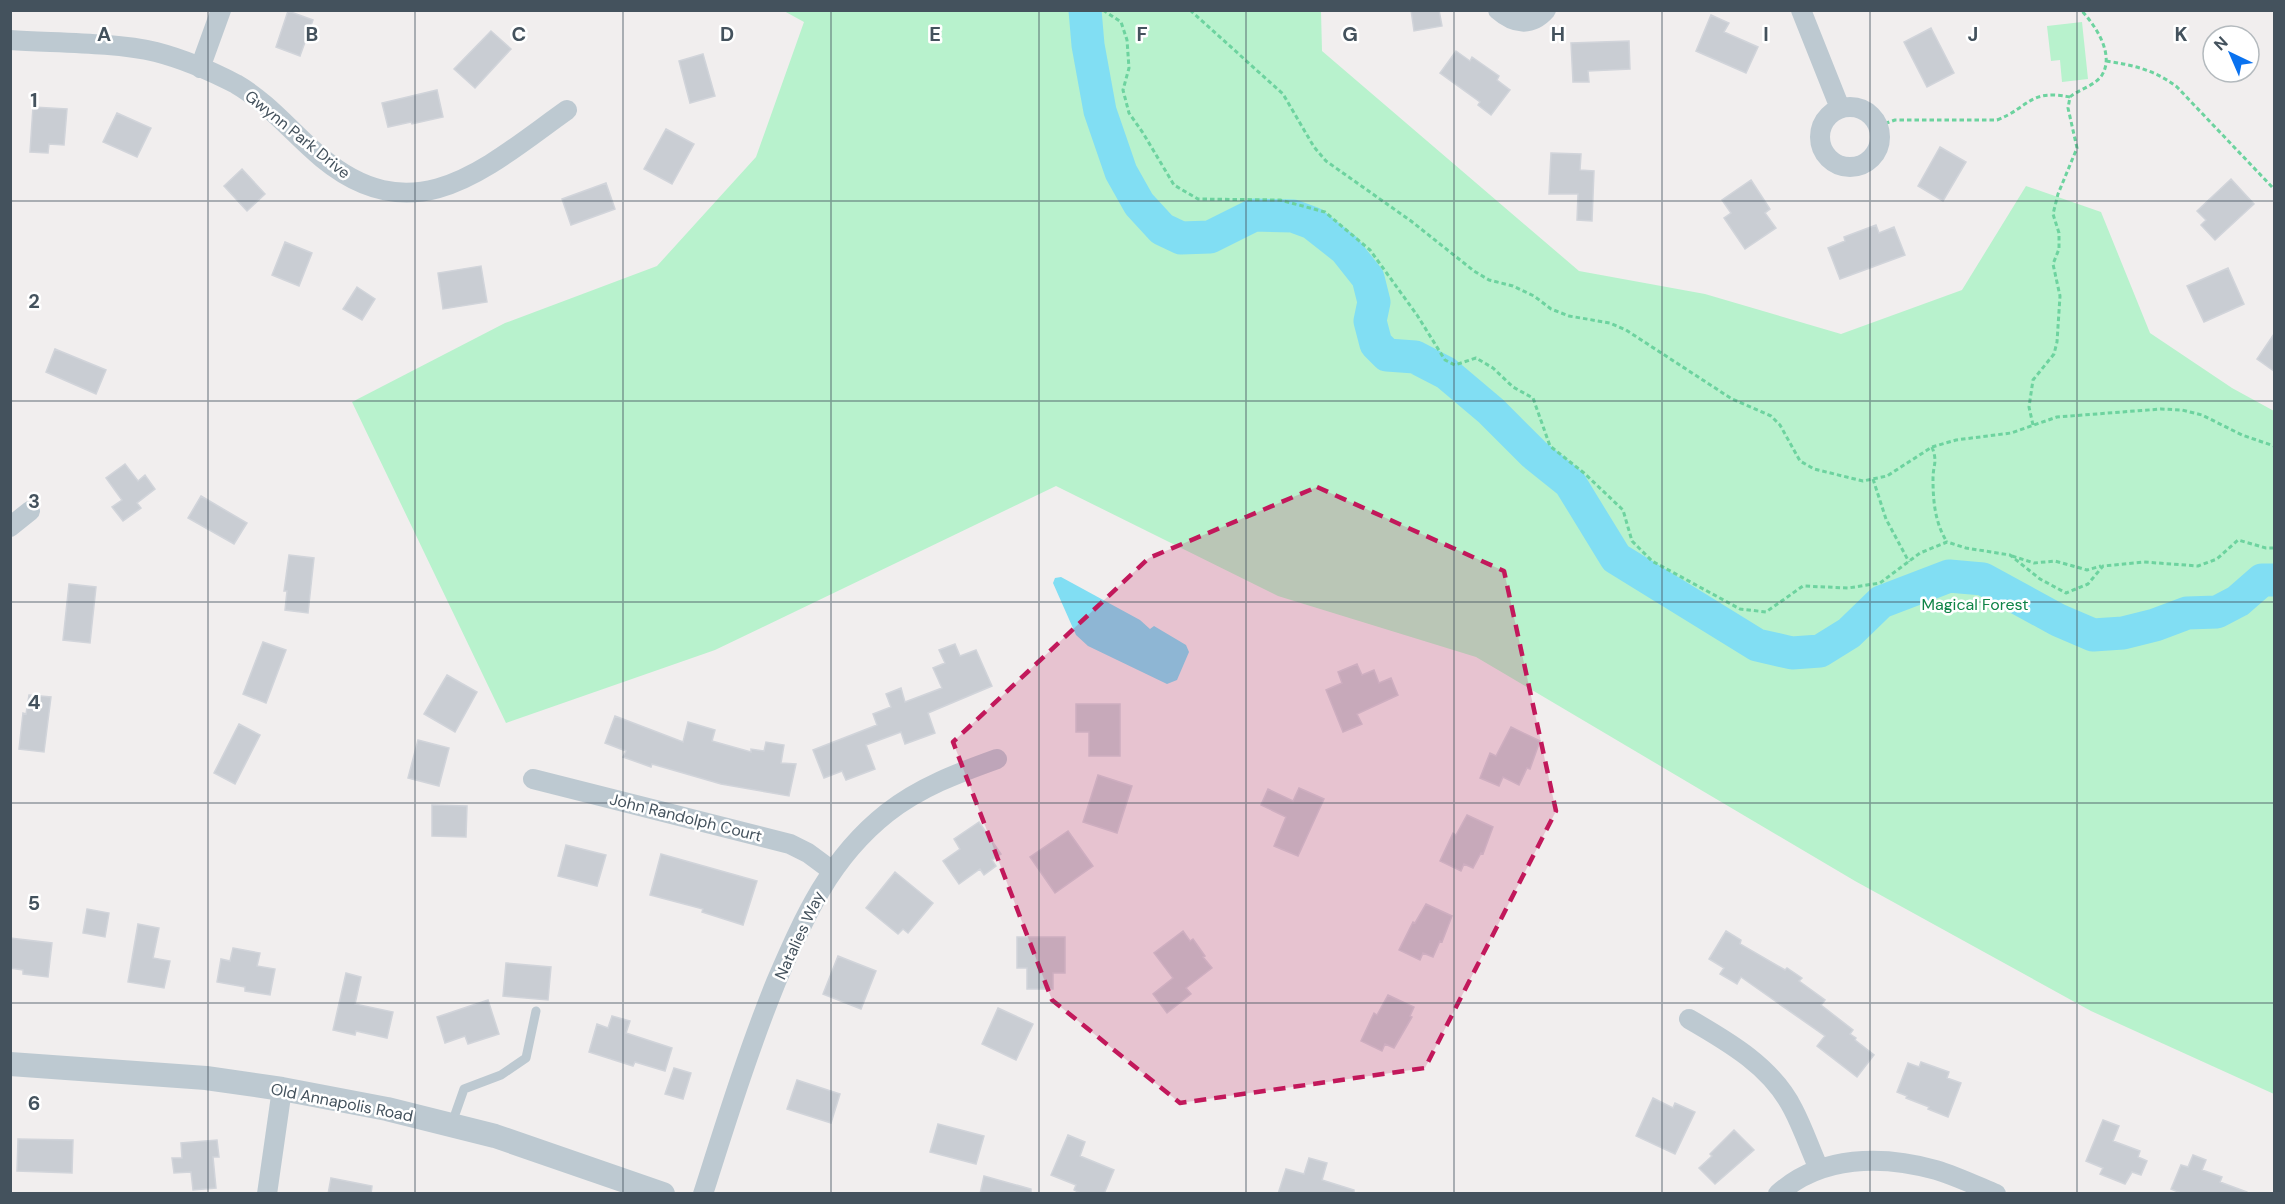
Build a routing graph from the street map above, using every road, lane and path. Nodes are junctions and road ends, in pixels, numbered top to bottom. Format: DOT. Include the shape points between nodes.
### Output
graph roads {
  1 [pos="221,10"];
  2 [pos="1103,10"];
  3 [pos="1190,10"];
  4 [pos="1498,10"];
  5 [pos="1546,10"];
  6 [pos="1801,10"];
  7 [pos="2081,10"];
  8 [pos="10,40"];
  9 [pos="2106,61"];
  10 [pos="200,68"];
  11 [pos="2070,97"];
  12 [pos="1840,108"];
  13 [pos="567,110"];
  14 [pos="1878,126"];
  15 [pos="2274,189"];
  16 [pos="2032,425"];
  17 [pos="2274,446"];
  18 [pos="1932,447"];
  19 [pos="1874,479"];
  20 [pos="30,511"];
  21 [pos="10,527"];
  22 [pos="1947,542"];
  23 [pos="2274,548"];
  24 [pos="2010,555"];
  25 [pos="1909,562"];
  26 [pos="2103,566"];
  27 [pos="997,759"];
  28 [pos="533,779"];
  29 [pos="831,870"];
  30 [pos="536,1011"];
  31 [pos="1689,1018"];
  32 [pos="10,1064"];
  33 [pos="282,1089"];
  34 [pos="451,1125"];
  35 [pos="1819,1169"];
  36 [pos="267,1194"];
  37 [pos="663,1194"];
  38 [pos="703,1194"];
  39 [pos="1778,1194"];
  40 [pos="1996,1194"];
  1 -- 10 [label="street"];
  2 -- 25 [label="path" via="1121,22 1127,40 1129,68 1123,90 1129,113 1174,185 1198,199 1280,200 1325,212 1370,250 1444,360 1455,365 1476,358 1533,398 1550,446 1623,510 1632,541 1652,561 1740,609 1766,612 1803,586 1848,588 1880,583"];
  3 -- 19 [label="path" via="1284,94 1326,161 1474,271 1534,296 1551,309 1610,323 1645,342 1732,399 1771,416 1800,461 1807,465 1839,477"];
  4 -- 5 [label="street" via="1508,19 1522,23 1535,20"];
  6 -- 12 [label="street"];
  7 -- 9 [label="path" via="2098,32"];
  8 -- 10 [label="street, Gwynn Park Drive" via="155,52"];
  9 -- 11 [label="path" via="2102,76"];
  9 -- 15 [label="path" via="2163,76"];
  10 -- 13 [label="street, Gwynn Park Drive" via="237,85 274,112 348,177 372,188 400,193 452,185 486,168"];
  11 -- 14 [label="path" via="2041,95 2012,115 1997,120 1895,120"];
  11 -- 16 [label="path" via="2068,108 2077,148 2053,214 2059,233 2059,249 2053,264 2060,296 2057,342 2054,354 2033,380 2029,407"];
  12 -- 14 [label="street" via="1849,106 1865,111"];
  12 -- 14 [label="street" via="1825,120 1820,137 1826,155 1840,165 1855,166 1869,161 1880,143"];
  16 -- 17 [label="path" via="2057,417 2182,410"];
  16 -- 18 [label="path" via="2011,433"];
  18 -- 19 [label="path" via="1887,476"];
  18 -- 22 [label="path" via="1936,460 1933,476 1938,528"];
  19 -- 25 [label="path" via="1886,519"];
  20 -- 21 [label="street"];
  22 -- 24 [label="path"];
  22 -- 25 [label="path"];
  23 -- 26 [label="path" via="2238,540 2217,559 2198,566 2144,562"];
  24 -- 26 [label="path" via="2034,563 2055,561 2087,570"];
  24 -- 26 [label="path" via="2040,579 2066,593 2088,584"];
  27 -- 29 [label="street, Natalies Way" via="947,777 915,794 887,813"];
  28 -- 29 [label="street, John Randolph Court" via="769,837 808,853"];
  29 -- 38 [label="street, Natalies Way" via="802,921 748,1053"];
  30 -- 34 [label="lane" via="526,1058 501,1076 464,1089"];
  31 -- 35 [label="street" via="1734,1045 1777,1085 1792,1108"];
  32 -- 33 [label="street, Old Annapolis Road" via="206,1078"];
  33 -- 34 [label="street, Old Annapolis Road"];
  33 -- 36 [label="street"];
  34 -- 37 [label="street, Old Annapolis Road" via="495,1136"];
  35 -- 39 [label="street"];
  35 -- 40 [label="street" via="1857,1161 1907,1164 1937,1170"];
}
